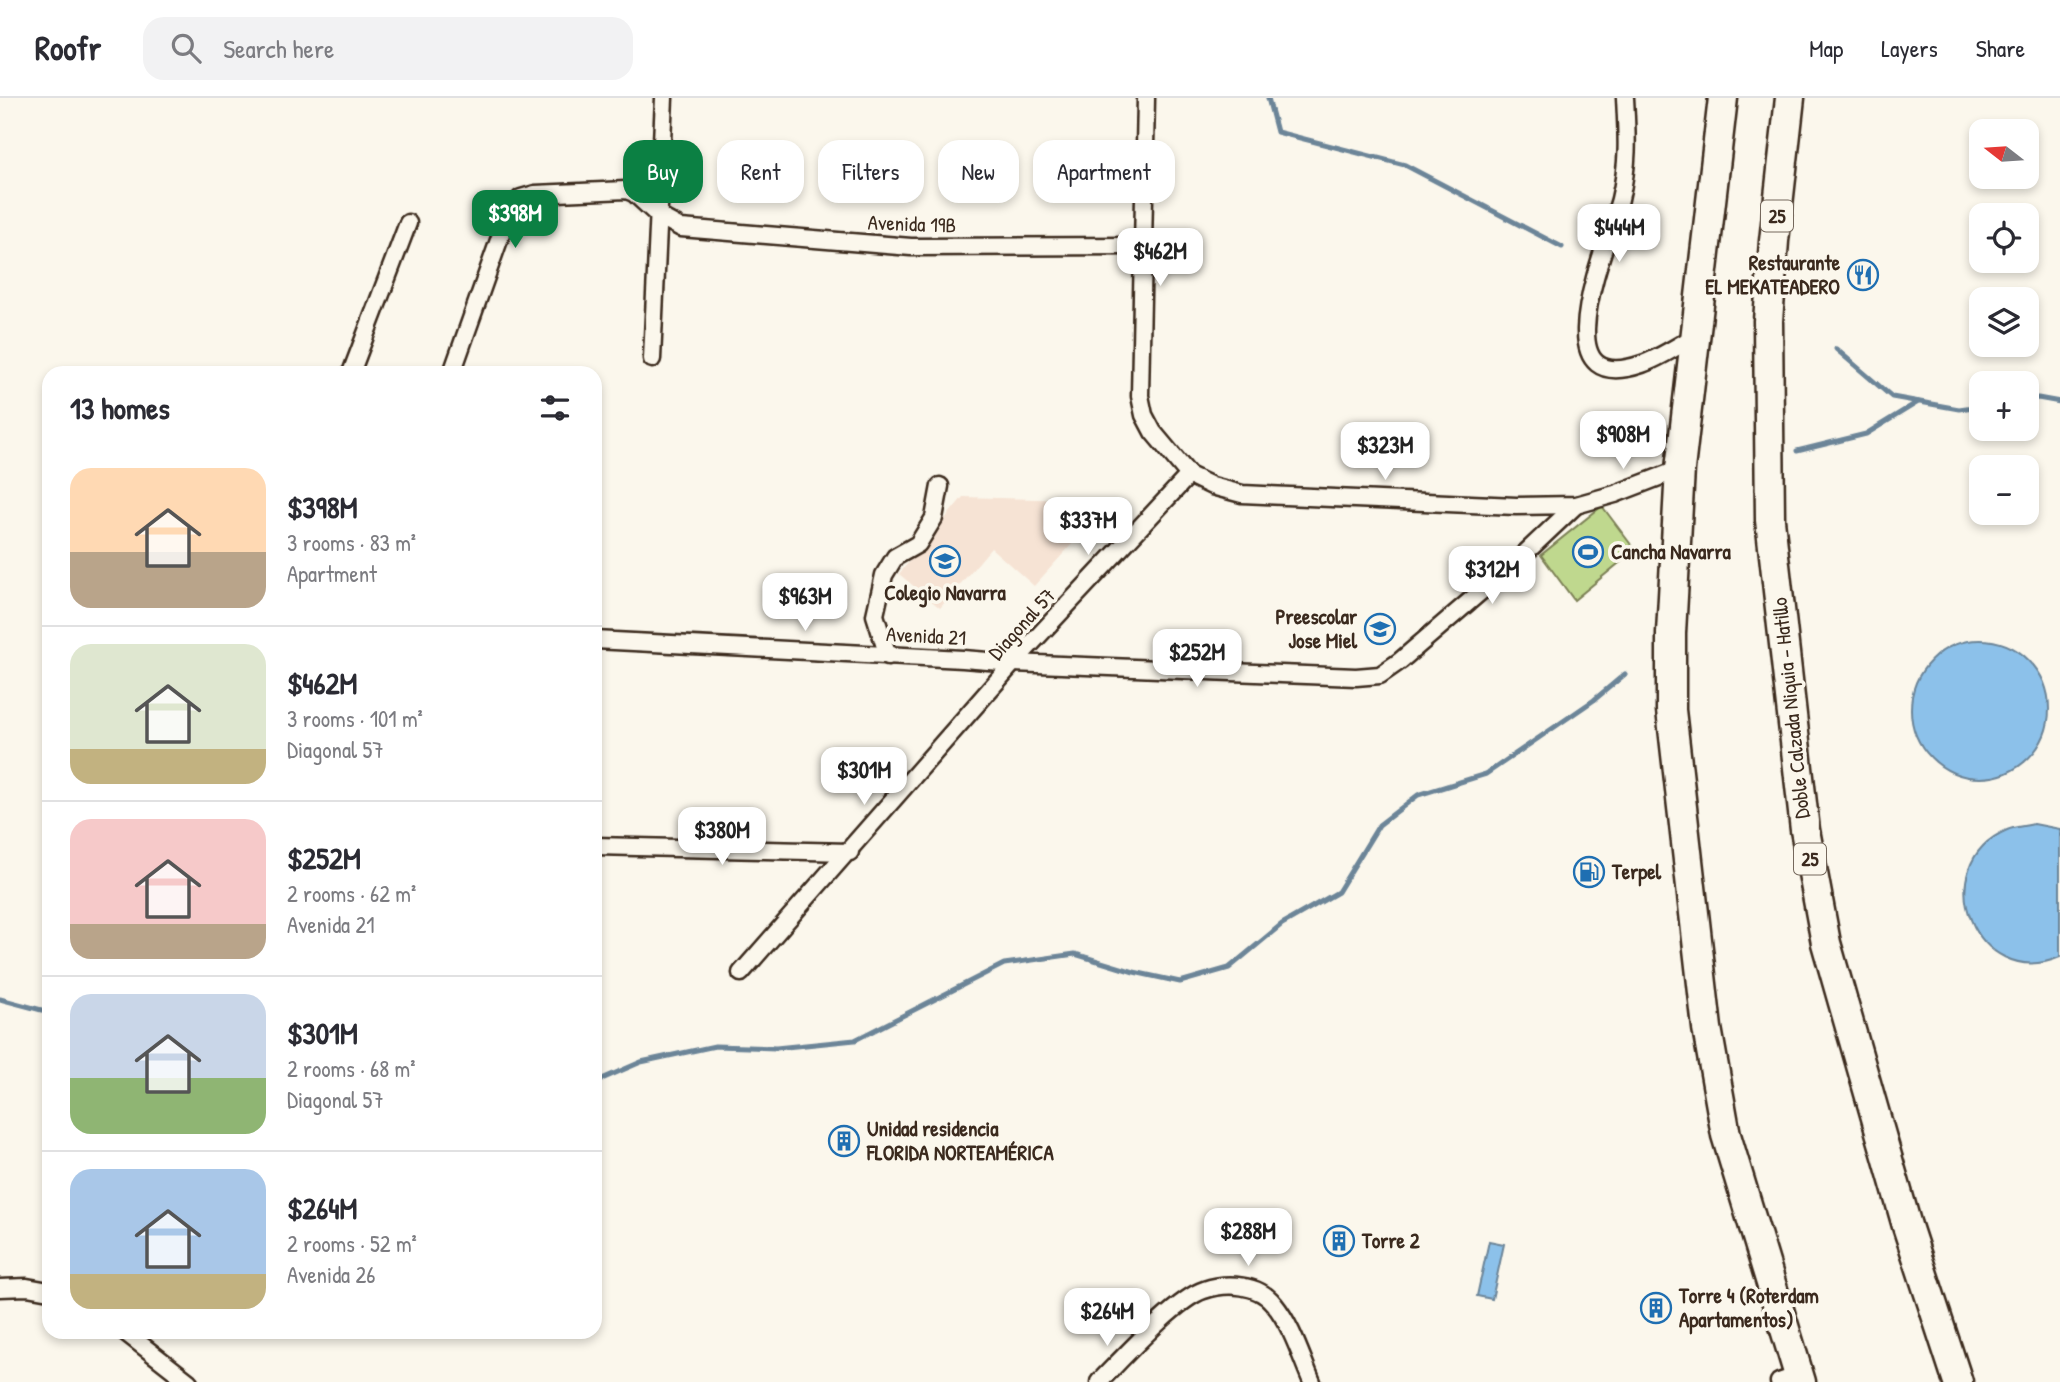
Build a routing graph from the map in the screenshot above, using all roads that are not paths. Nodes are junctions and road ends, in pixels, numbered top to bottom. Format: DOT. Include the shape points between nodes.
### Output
graph roads {
  1 [pos="664,98"];
  2 [pos="1146,98"];
  3 [pos="1625,98"];
  4 [pos="1723,98"];
  5 [pos="1790,98"];
  6 [pos="659,216"];
  7 [pos="408,223"];
  8 [pos="1143,246"];
  9 [pos="1694,337"];
  10 [pos="652,359"];
  11 [pos="354,366"];
  12 [pos="454,366"];
  13 [pos="1680,469"];
  14 [pos="1189,475"];
  15 [pos="940,486"];
  16 [pos="1576,505"];
  17 [pos="602,640"];
  18 [pos="888,656"];
  19 [pos="1013,663"];
  20 [pos="602,846"];
  21 [pos="849,852"];
  22 [pos="741,973"];
  23 [pos="0,1288"];
  24 [pos="42,1290"];
  25 [pos="134,1339"];
  26 [pos="1793,1380"];
  27 [pos="189,1382"];
  28 [pos="1099,1382"];
  29 [pos="1312,1382"];
  30 [pos="1958,1382"];
  1 -- 6 [label="street"];
  2 -- 8 [label="street"];
  3 -- 9 [label="street" via="1628,160 1588,302 1588,351 1603,366 1623,368 1642,364"];
  4 -- 9 [label="highway"];
  5 -- 30 [label="highway, Doble Calzada Niquia - Hatillo / 25" via="1768,321 1770,520 1805,830 1826,943 1907,1226"];
  6 -- 8 [label="street, Avenida 19B" via="681,228 911,247"];
  6 -- 10 [label="street"];
  6 -- 12 [label="street" via="626,190 521,198 510,209"];
  7 -- 11 [label="street"];
  8 -- 14 [label="street" via="1140,396 1153,432"];
  9 -- 13 [label="highway"];
  13 -- 16 [label="street"];
  13 -- 26 [label="highway" via="1671,633 1673,743 1707,1028 1726,1135 1785,1332"];
  14 -- 16 [label="street" via="1242,494"];
  14 -- 19 [label="street, Diagonal 57"];
  15 -- 18 [label="street" via="934,518 918,544 895,557 884,575 875,615"];
  16 -- 19 [label="street, Avenida 21" via="1380,675"];
  17 -- 18 [label="street, Avenida 21"];
  18 -- 19 [label="street, Avenida 21"];
  19 -- 21 [label="street, Diagonal 57"];
  20 -- 21 [label="street"];
  21 -- 22 [label="street, Diagonal 57"];
  23 -- 24 [label="street"];
  25 -- 27 [label="street"];
  28 -- 29 [label="street" via="1182,1303 1204,1290 1228,1286 1249,1287 1274,1304"];
}
